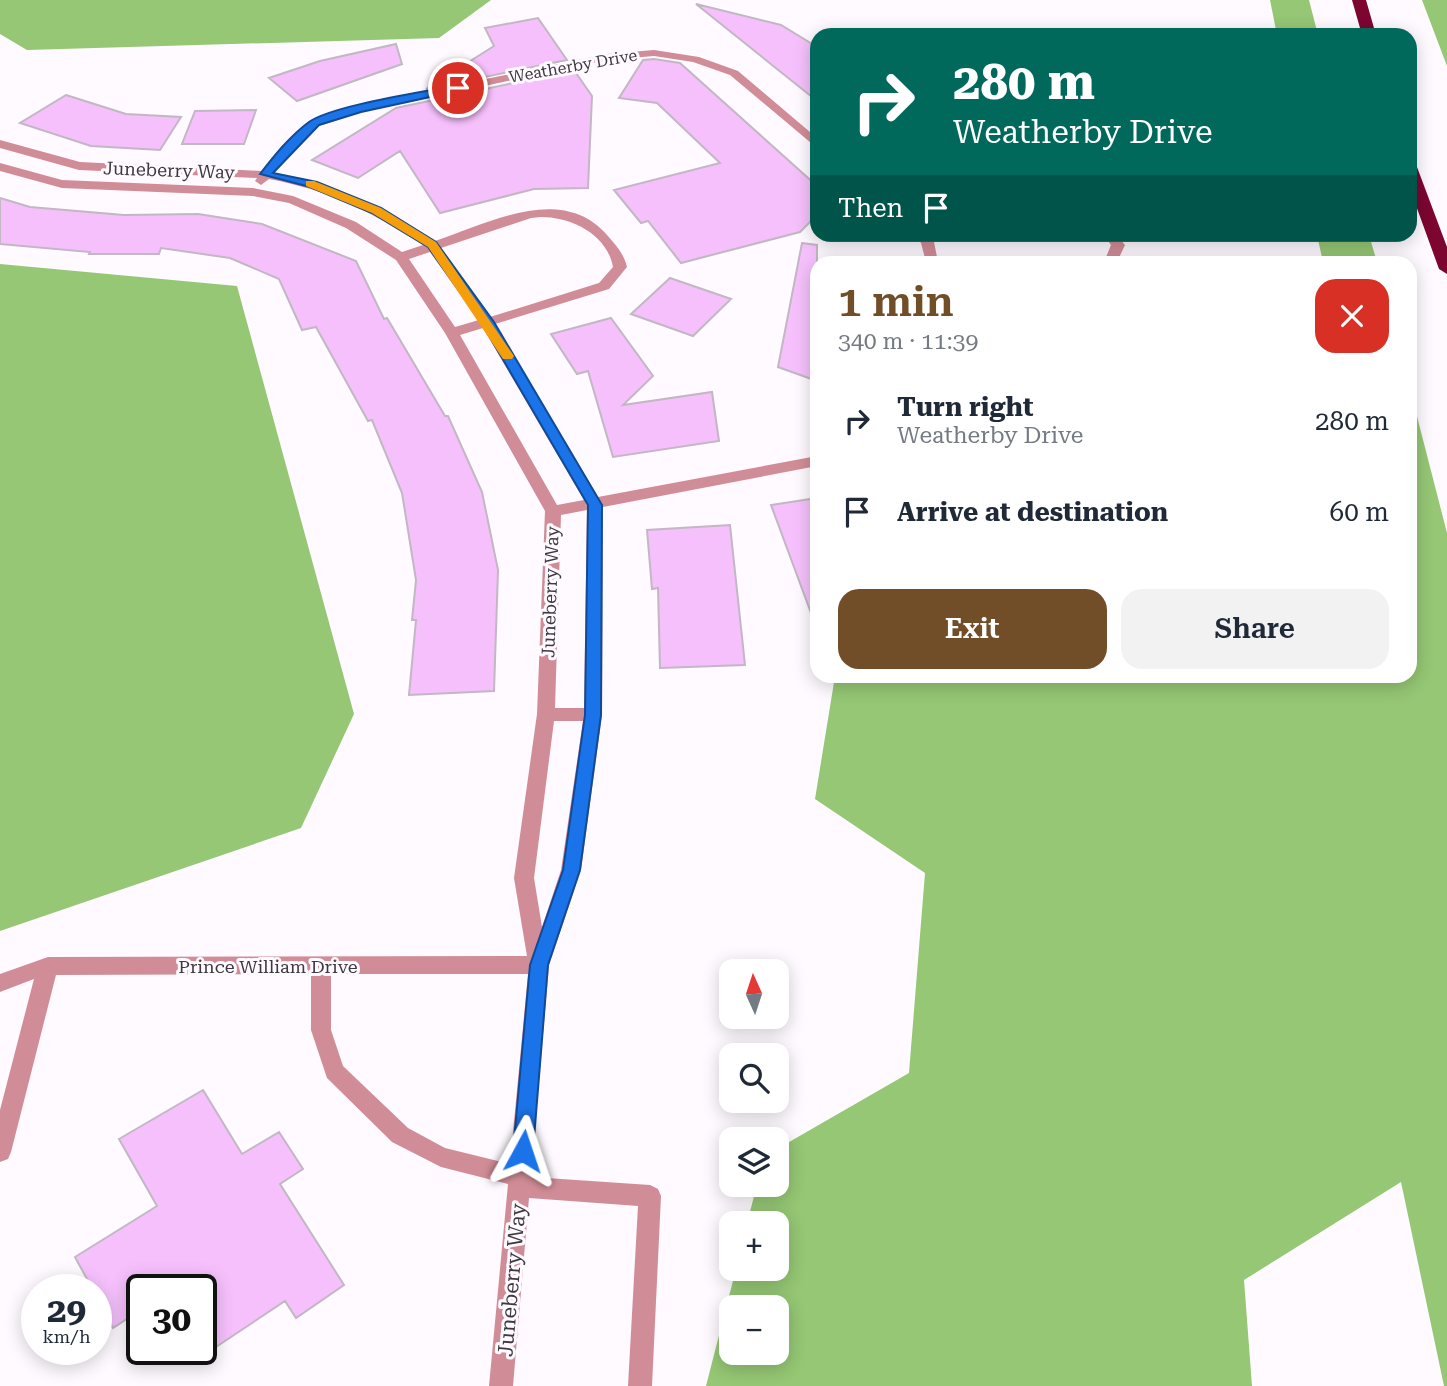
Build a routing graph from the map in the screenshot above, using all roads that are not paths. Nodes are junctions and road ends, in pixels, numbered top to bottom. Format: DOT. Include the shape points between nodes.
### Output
graph roads {
  1 [pos="1359,0"];
  2 [pos="1367,28"];
  3 [pos="810,138"];
  4 [pos="0,144"];
  5 [pos="79,166"];
  6 [pos="0,167"];
  7 [pos="266,174"];
  8 [pos="62,184"];
  9 [pos="1417,186"];
  10 [pos="253,192"];
  11 [pos="432,245"];
  12 [pos="401,257"];
  13 [pos="1447,269"];
  14 [pos="487,322"];
  15 [pos="452,333"];
  16 [pos="810,462"];
  17 [pos="595,505"];
  18 [pos="553,511"];
  19 [pos="546,714"];
  20 [pos="593,715"];
  21 [pos="539,965"];
  22 [pos="48,966"];
  23 [pos="321,966"];
  24 [pos="0,984"];
  25 [pos="0,1152"];
  26 [pos="521,1182"];
  27 [pos="500,1386"];
  28 [pos="640,1386"];
  1 -- 2 [label="highway"];
  3 -- 7 [label="street, Weatherby Drive" via="734,73 695,59 654,53 607,57 359,109 315,123"];
  4 -- 5 [label="street, Juneberry Way"];
  5 -- 7 [label="street, Juneberry Way"];
  5 -- 8 [label="street"];
  6 -- 8 [label="street, Juneberry Way"];
  7 -- 10 [label="street, Weatherby Drive"];
  7 -- 11 [label="street, Juneberry Way" via="313,184 377,210"];
  8 -- 10 [label="street, Juneberry Way"];
  9 -- 13 [label="highway"];
  10 -- 12 [label="street, Juneberry Way" via="293,200 351,225"];
  11 -- 12 [label="street"];
  11 -- 14 [label="street, Juneberry Way"];
  11 -- 14 [label="street" via="529,214 565,213 596,229 619,257 620,267 604,286"];
  12 -- 15 [label="street, Juneberry Way"];
  14 -- 15 [label="street"];
  14 -- 17 [label="street, Juneberry Way"];
  15 -- 18 [label="street, Juneberry Way"];
  16 -- 17 [label="street"];
  17 -- 18 [label="street"];
  17 -- 20 [label="street, Juneberry Way"];
  18 -- 19 [label="street, Juneberry Way"];
  19 -- 20 [label="street"];
  19 -- 21 [label="street, Juneberry Way" via="524,878"];
  20 -- 21 [label="street, Juneberry Way" via="571,870"];
  21 -- 23 [label="street, Prince William Drive"];
  21 -- 26 [label="street, Juneberry Way"];
  22 -- 23 [label="street, Prince William Drive"];
  22 -- 24 [label="street, Prince William Drive"];
  22 -- 25 [label="street"];
  23 -- 26 [label="street" via="321,1030 334,1071 400,1135 441,1157"];
  26 -- 27 [label="street, Juneberry Way"];
  26 -- 28 [label="street" via="650,1196"];
}
